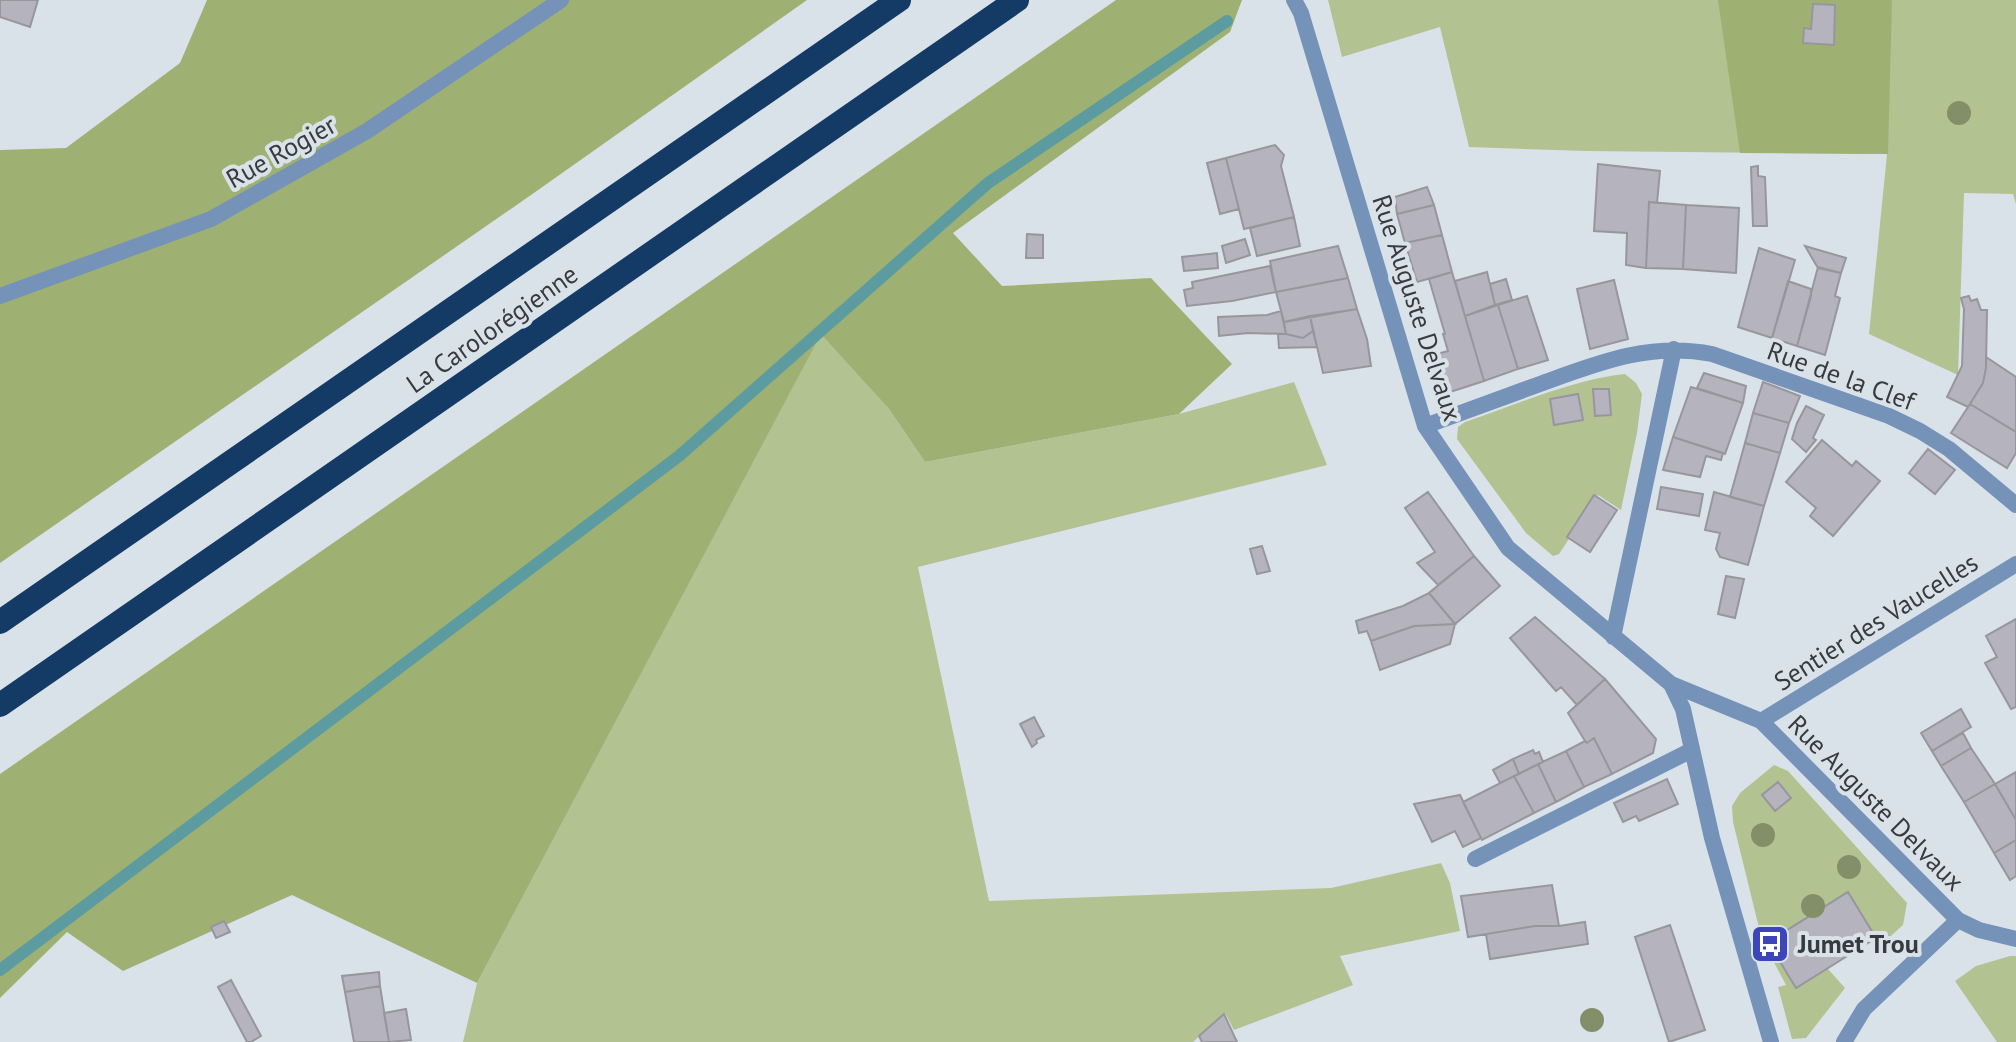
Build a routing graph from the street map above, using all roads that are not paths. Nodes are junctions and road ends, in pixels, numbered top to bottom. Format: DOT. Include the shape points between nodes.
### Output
graph roads {
  1 [pos="561,0"];
  2 [pos="899,0"];
  3 [pos="1017,0"];
  4 [pos="1294,0"];
  5 [pos="0,296"];
  6 [pos="1674,349"];
  7 [pos="1425,426"];
  8 [pos="2016,505"];
  9 [pos="2016,564"];
  10 [pos="0,622"];
  11 [pos="1613,637"];
  12 [pos="1671,684"];
  13 [pos="0,705"];
  14 [pos="1761,721"];
  15 [pos="1692,750"];
  16 [pos="1475,859"];
  17 [pos="1958,920"];
  18 [pos="2016,939"];
  19 [pos="1771,1042"];
  20 [pos="1844,1042"];
  1 -- 5 [label="street, Rue Rogier" via="367,131 211,219"];
  2 -- 10 [label="highway, La Carolorégienne"];
  3 -- 13 [label="highway, La Carolorégienne"];
  4 -- 7 [label="street, Rue Auguste Delvaux"];
  6 -- 7 [label="street, Rue de la Clef" via="1596,364"];
  6 -- 8 [label="street, Rue de la Clef" via="1712,354 1889,416 1949,449"];
  6 -- 11 [label="street"];
  7 -- 11 [label="street, Rue Auguste Delvaux" via="1508,548"];
  9 -- 14 [label="street, Sentier des Vaucelles"];
  11 -- 12 [label="street, Rue Auguste Delvaux"];
  12 -- 14 [label="street, Rue Auguste Delvaux"];
  12 -- 15 [label="street, Rue Auguste Delvaux"];
  14 -- 17 [label="street, Rue Auguste Delvaux"];
  15 -- 16 [label="street"];
  15 -- 19 [label="street, Rue Auguste Delvaux"];
  17 -- 18 [label="street"];
  17 -- 20 [label="street" via="1864,1009"];
}
